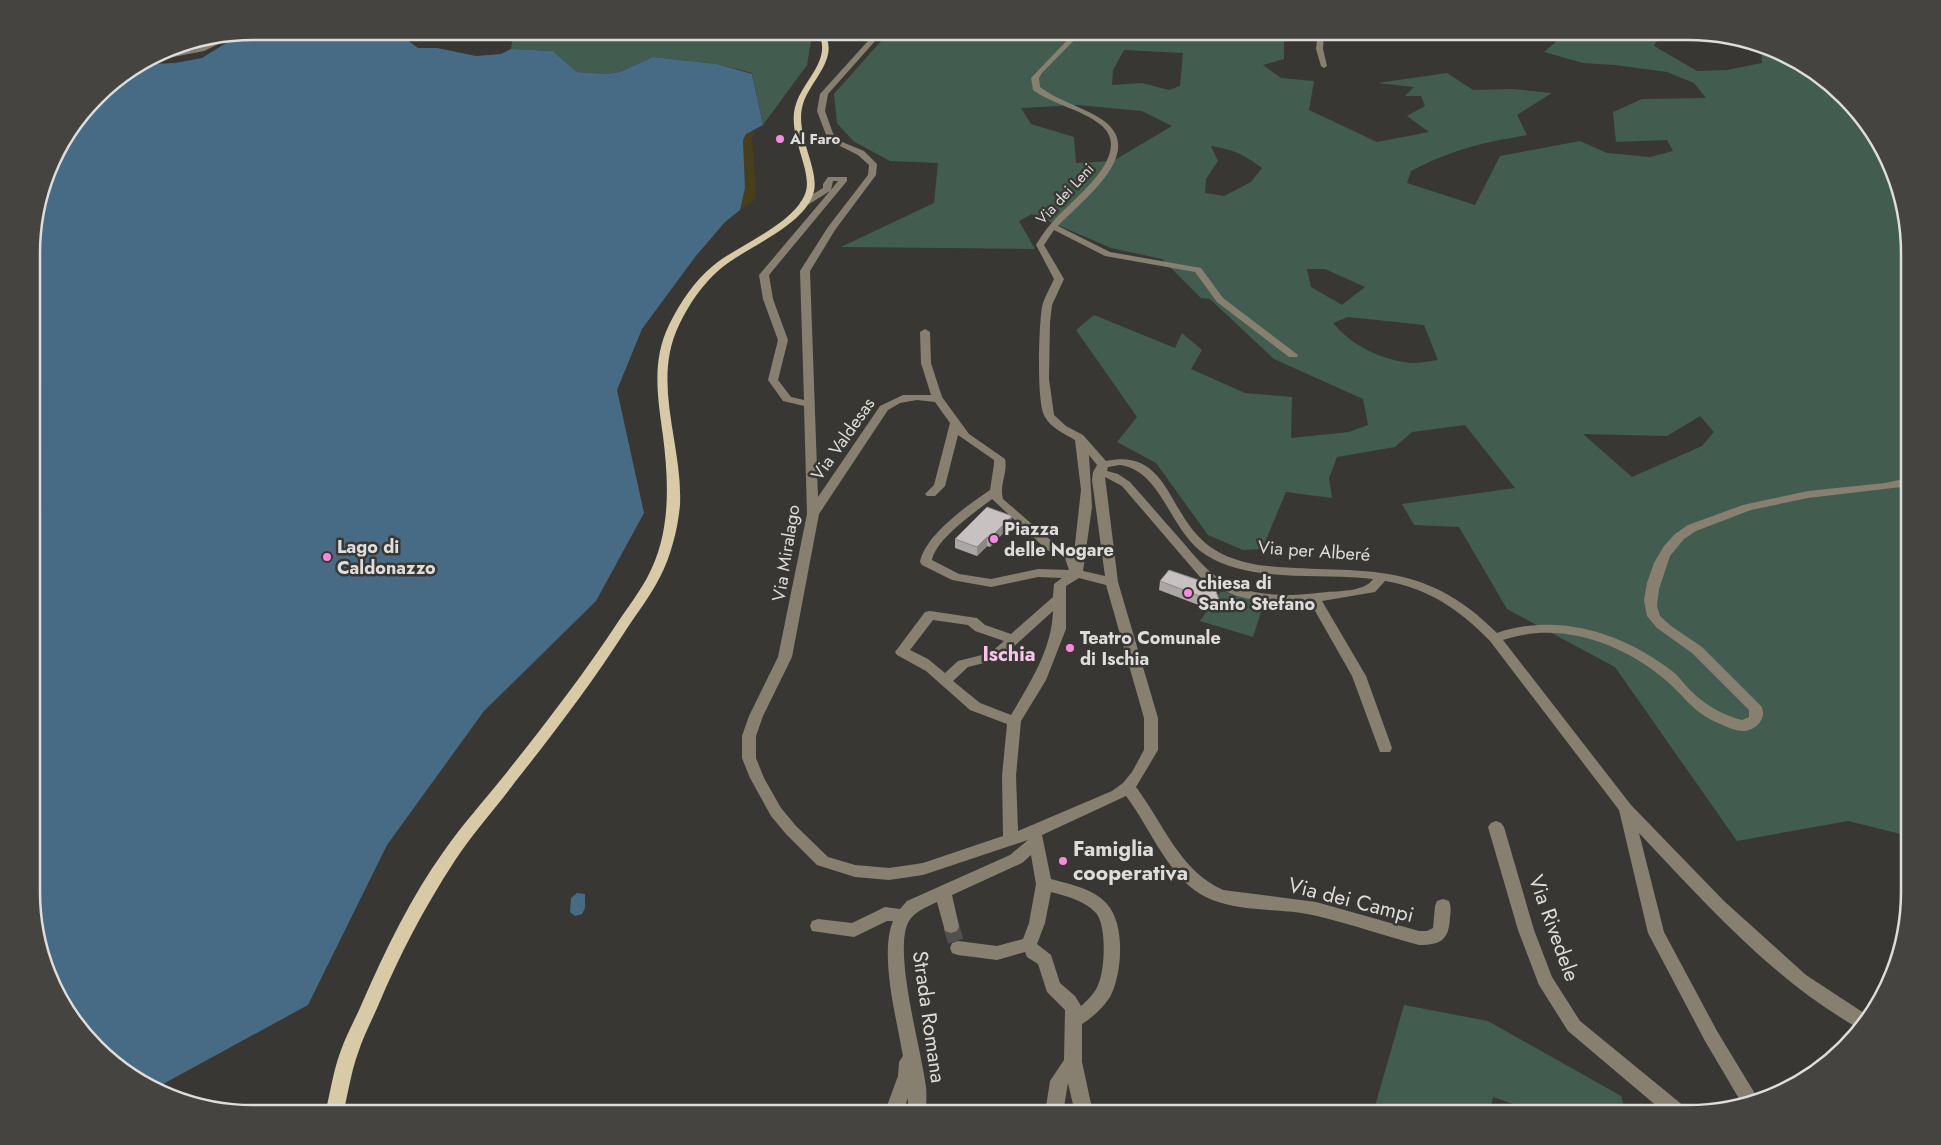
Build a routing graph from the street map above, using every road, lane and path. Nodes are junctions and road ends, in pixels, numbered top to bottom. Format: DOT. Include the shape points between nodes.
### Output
graph roads {
  1 [pos="825,40"];
  2 [pos="873,40"];
  3 [pos="1071,40"];
  4 [pos="1318,40"];
  5 [pos="216,43"];
  6 [pos="172,56"];
  7 [pos="1324,66"];
  8 [pos="803,204"];
  9 [pos="1054,227"];
  10 [pos="925,332"];
  11 [pos="1293,355"];
  12 [pos="939,400"];
  13 [pos="809,404"];
  14 [pos="956,423"];
  15 [pos="1079,437"];
  16 [pos="1101,469"];
  17 [pos="1901,484"];
  18 [pos="995,492"];
  19 [pos="931,494"];
  20 [pos="813,514"];
  21 [pos="1077,574"];
  22 [pos="1381,575"];
  23 [pos="1112,582"];
  24 [pos="1313,596"];
  25 [pos="1059,599"];
  26 [pos="1495,638"];
  27 [pos="1011,639"];
  28 [pos="946,679"];
  29 [pos="1014,721"];
  30 [pos="1385,748"];
  31 [pos="1128,787"];
  32 [pos="1626,808"];
  33 [pos="1496,827"];
  34 [pos="1035,837"];
  35 [pos="1011,840"];
  36 [pos="1044,884"];
  37 [pos="944,892"];
  38 [pos="1443,906"];
  39 [pos="901,922"];
  40 [pos="818,926"];
  41 [pos="950,926"];
  42 [pos="1029,944"];
  43 [pos="958,948"];
  44 [pos="1859,1019"];
  45 [pos="1075,1020"];
  46 [pos="910,1044"];
  47 [pos="1073,1062"];
  48 [pos="1748,1097"];
  49 [pos="336,1105"];
  50 [pos="896,1105"];
  51 [pos="917,1105"];
  52 [pos="1055,1105"];
  53 [pos="1082,1105"];
  54 [pos="1668,1105"];
  1 -- 8 [label="main road" via="825,59 803,94 797,115 810,180 810,191"];
  2 -- 13 [label="street, Via Miralago" via="824,94 821,112 832,140 861,154 873,164 872,175 804,271"];
  3 -- 9 [label="street, Via dei Leni" via="1039,72 1036,88 1050,99 1086,112 1106,125 1114,140 1114,156 1104,173"];
  4 -- 7 [label="street"];
  5 -- 6 [label="street" via="202,50"];
  8 -- 13 [label="street" via="827,189 831,179 844,179 764,275 768,298 783,340 772,380 787,399"];
  8 -- 49 [label="main road" via="775,230 717,267 688,298 672,328 662,359 662,393 674,504 668,538 654,576 589,674 449,856 394,949 349,1053"];
  9 -- 11 [label="street" via="1108,254 1198,270 1220,300"];
  9 -- 15 [label="street, Via dei Leni" via="1040,245 1059,279 1047,305 1045,398 1049,416"];
  10 -- 12 [label="street" via="926,364"];
  12 -- 14 [label="street"];
  12 -- 20 [label="street, Via Valdesas" via="902,398 884,408"];
  13 -- 20 [label="street, Via Miralago"];
  14 -- 18 [label="street" via="972,442 1000,459"];
  14 -- 19 [label="street" via="939,486"];
  15 -- 16 [label="street, Via dei Leni"];
  15 -- 21 [label="street" via="1088,495"];
  16 -- 22 [label="street, Via per Alberé" via="1122,461 1142,466 1150,472 1188,533 1200,545 1227,561 1275,571"];
  16 -- 23 [label="street" via="1098,480"];
  16 -- 24 [label="street" via="1126,484 1215,583 1264,598"];
  17 -- 26 [label="street" via="1793,497 1737,511 1691,528 1669,546 1656,572 1650,600 1652,610 1657,621 1696,649 1756,709 1756,719 1744,726 1718,719 1652,663 1607,641 1557,629 1522,630"];
  18 -- 21 [label="street" via="1003,504 1051,546 1070,556"];
  18 -- 21 [label="street" via="973,507 938,540 926,556 929,564 975,582 1007,581 1038,573"];
  20 -- 35 [label="street, Via Miralago" via="785,656 749,736 749,758 776,812 823,861 855,871 889,874 923,869"];
  21 -- 23 [label="street"];
  21 -- 25 [label="street" via="1060,584"];
  22 -- 24 [label="street" via="1371,589"];
  22 -- 26 [label="street, Via per Alberé" via="1410,582 1453,600"];
  23 -- 31 [label="street" via="1153,733 1151,750"];
  24 -- 30 [label="street" via="1359,676"];
  25 -- 27 [label="street"];
  25 -- 29 [label="street" via="1059,629 1039,680"];
  26 -- 32 [label="street, Via per Alberé"];
  27 -- 28 [label="street" via="994,656 963,664"];
  27 -- 28 [label="street" via="980,628 972,621 930,615 902,652 916,657"];
  28 -- 29 [label="street" via="971,704"];
  29 -- 35 [label="street" via="1009,776"];
  31 -- 34 [label="street"];
  31 -- 38 [label="street, Via dei Campi" via="1146,808 1166,849 1194,881 1211,892 1233,900 1316,908 1419,938 1436,936 1441,932"];
  32 -- 44 [label="street, Via per Alberé" via="1724,912 1800,980"];
  32 -- 48 [label="street" via="1656,934"];
  33 -- 54 [label="street, Via Rivedele" via="1526,930 1545,980 1574,1026"];
  34 -- 35 [label="street"];
  34 -- 36 [label="street"];
  34 -- 37 [label="street" via="1016,859"];
  36 -- 42 [label="street" via="1037,923"];
  36 -- 45 [label="street" via="1081,893 1104,911 1109,920 1107,986 1095,1006"];
  37 -- 39 [label="street" via="913,906"];
  37 -- 41 [label="street"];
  39 -- 40 [label="street" via="885,914 854,930"];
  39 -- 46 [label="street, Strada Romana" via="895,958"];
  42 -- 43 [label="street" via="996,953"];
  42 -- 45 [label="street" via="1033,952 1046,960 1054,987 1069,1001"];
  45 -- 47 [label="street"];
  46 -- 50 [label="street" via="907,1076"];
  46 -- 51 [label="street, Strada Romana"];
  47 -- 52 [label="street" via="1059,1081"];
  47 -- 53 [label="street"];
}
